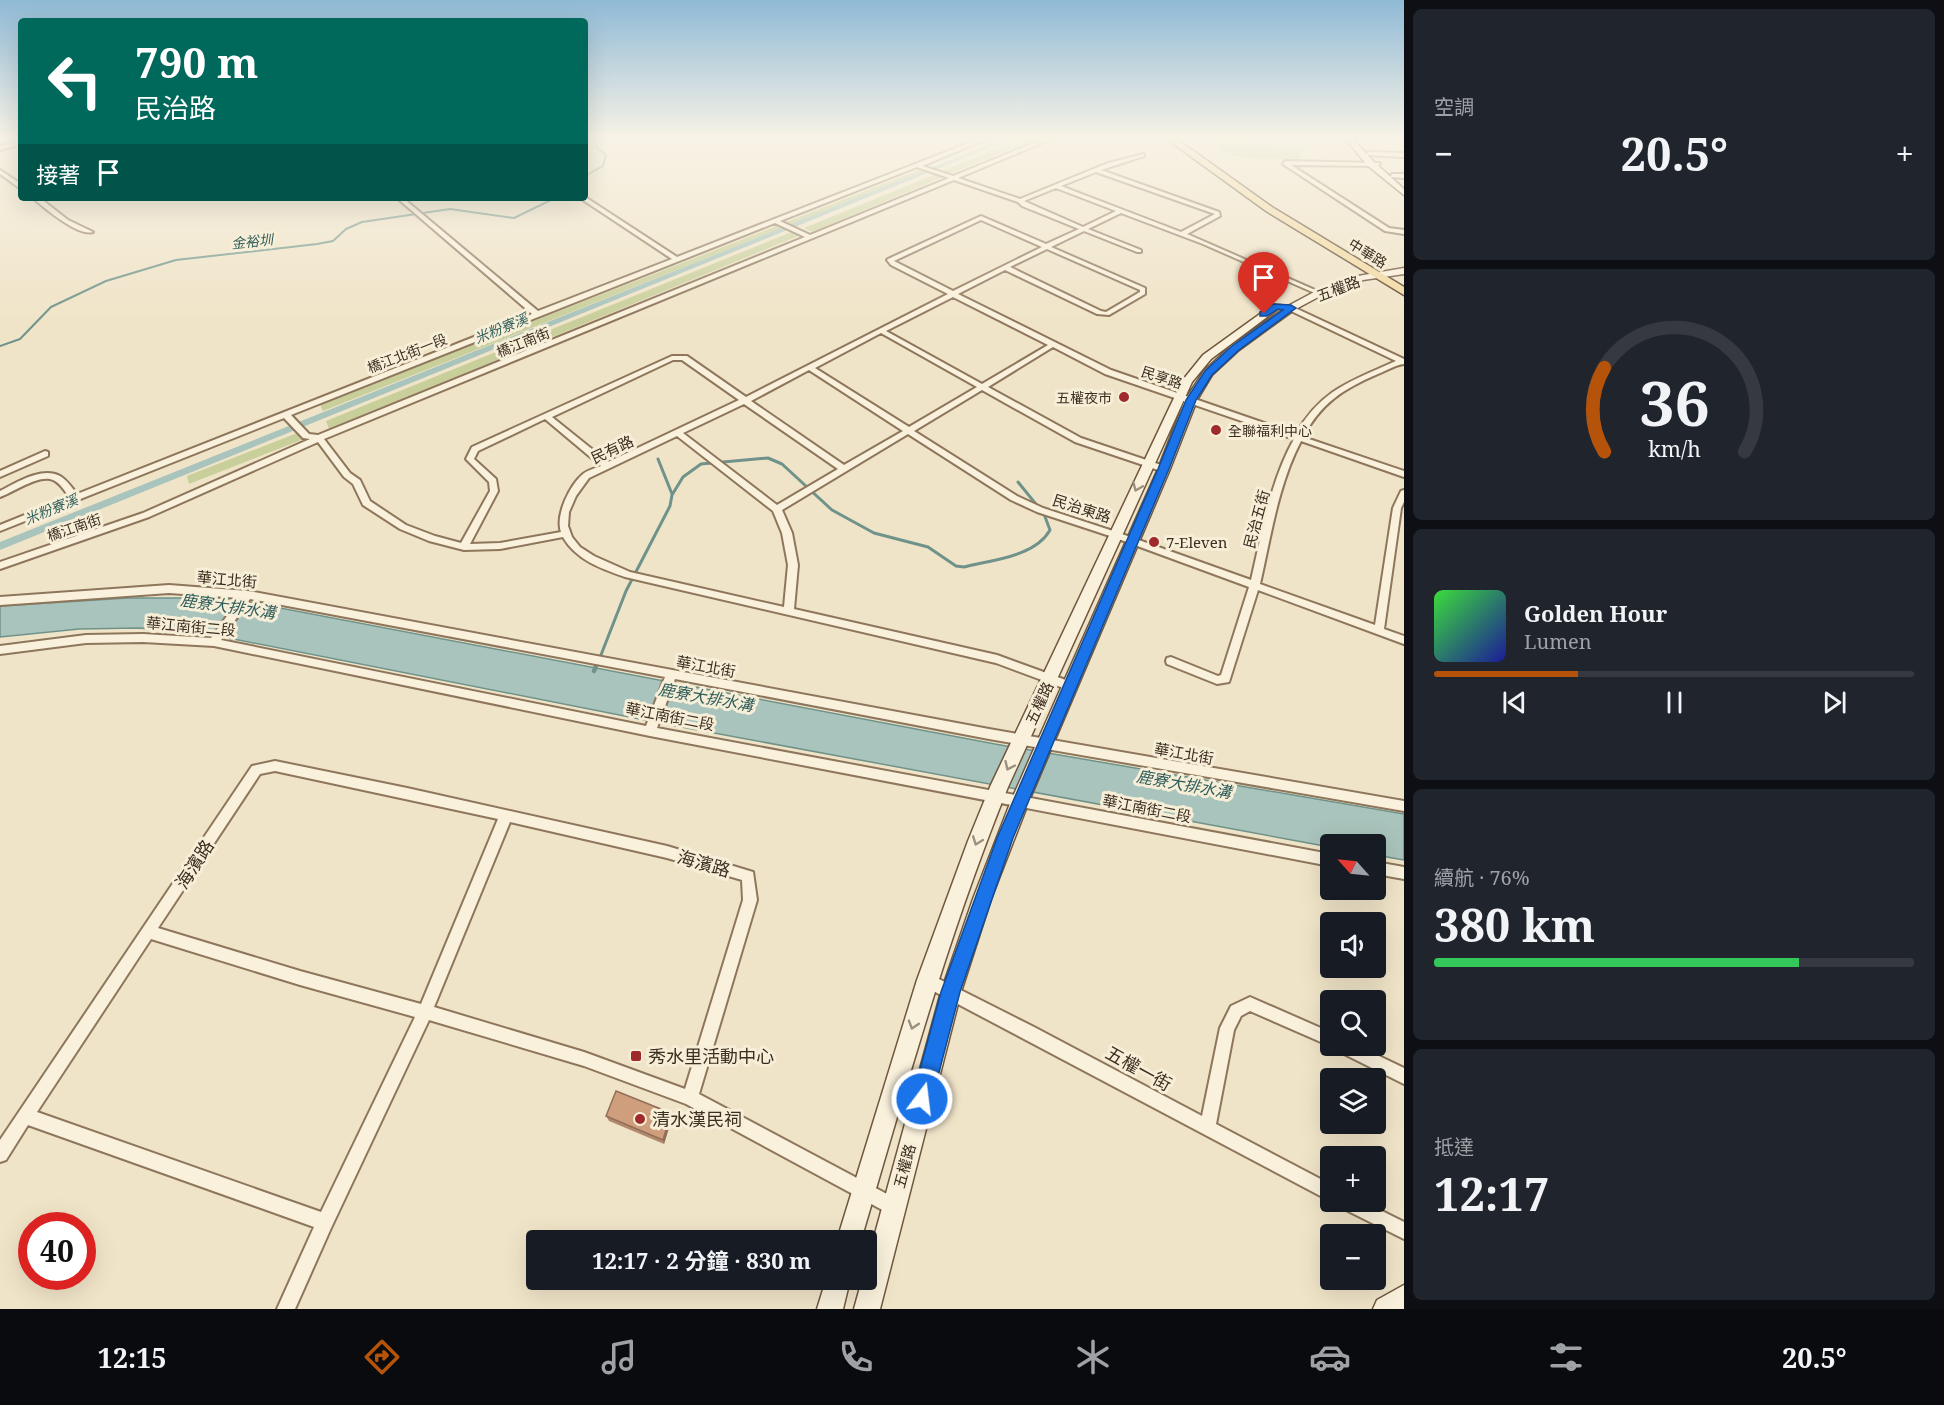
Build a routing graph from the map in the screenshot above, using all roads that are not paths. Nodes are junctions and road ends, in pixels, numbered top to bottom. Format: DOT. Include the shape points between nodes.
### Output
graph roads {
  1 [pos="843,198"];
  2 [pos="904,198"];
  3 [pos="1012,198"];
  4 [pos="1028,198"];
  5 [pos="1087,198"];
  6 [pos="1176,198"];
  7 [pos="1253,198"];
  8 [pos="1267,198"];
  9 [pos="1338,198"];
  10 [pos="40,201"];
  11 [pos="404,201"];
  12 [pos="588,201"];
  13 [pos="1020,201"];
  14 [pos="1120,211"];
  15 [pos="779,223"];
  16 [pos="1083,228"];
  17 [pos="90,232"];
  18 [pos="1404,232"];
  19 [pos="1182,234"];
  20 [pos="810,237"];
  21 [pos="1046,247"];
  22 [pos="1139,251"];
  23 [pos="678,260"];
  24 [pos="1404,265"];
  25 [pos="1005,267"];
  26 [pos="1404,271"];
  27 [pos="1379,272"];
  28 [pos="1404,281"];
  29 [pos="1315,291"];
  30 [pos="1404,292"];
  31 [pos="955,294"];
  32 [pos="1276,306"];
  33 [pos="1291,308"];
  34 [pos="538,315"];
  35 [pos="880,330"];
  36 [pos="1054,344"];
  37 [pos="1403,362"];
  38 [pos="808,367"];
  39 [pos="983,387"];
  40 [pos="1184,398"];
  41 [pos="746,400"];
  42 [pos="546,416"];
  43 [pos="287,417"];
  44 [pos="911,431"];
  45 [pos="678,433"];
  46 [pos="1298,437"];
  47 [pos="319,438"];
  48 [pos="45,454"];
  49 [pos="1147,464"];
  50 [pos="608,467"];
  51 [pos="1164,469"];
  52 [pos="845,470"];
  53 [pos="0,474"];
  54 [pos="1404,474"];
  55 [pos="1404,493"];
  56 [pos="0,494"];
  57 [pos="75,498"];
  58 [pos="777,509"];
  59 [pos="0,528"];
  60 [pos="564,534"];
  61 [pos="1116,535"];
  62 [pos="1132,541"];
  63 [pos="464,547"];
  64 [pos="0,566"];
  65 [pos="1254,585"];
  66 [pos="246,598"];
  67 [pos="0,601"];
  68 [pos="789,610"];
  69 [pos="1379,631"];
  70 [pos="1404,640"];
  71 [pos="216,641"];
  72 [pos="0,650"];
  73 [pos="1171,662"];
  74 [pos="670,677"];
  75 [pos="1050,680"];
  76 [pos="1070,686"];
  77 [pos="651,727"];
  78 [pos="1021,742"];
  79 [pos="1043,747"];
  80 [pos="998,791"];
  81 [pos="1022,796"];
  82 [pos="1404,806"];
  83 [pos="506,816"];
  84 [pos="1320,858"];
  85 [pos="1386,870"];
  86 [pos="1404,873"];
  87 [pos="149,932"];
  88 [pos="927,980"];
  89 [pos="951,992"];
  90 [pos="425,1012"];
  91 [pos="1320,1035"];
  92 [pos="1363,1056"];
  93 [pos="1404,1076"];
  94 [pos="690,1098"];
  95 [pos="25,1116"];
  96 [pos="1207,1128"];
  97 [pos="0,1154"];
  98 [pos="1320,1188"];
  99 [pos="864,1190"];
  100 [pos="894,1207"];
  101 [pos="1367,1212"];
  102 [pos="325,1222"];
  103 [pos="852,1230"];
  104 [pos="1404,1231"];
  105 [pos="835,1290"];
  106 [pos="1404,1297"];
  107 [pos="286,1309"];
  108 [pos="830,1309"];
  109 [pos="867,1309"];
  110 [pos="1386,1309"];
  1 -- 15 [label="street, 橋江北街一段"];
  2 -- 20 [label="street, 橋江南街"];
  3 -- 13 [label="street"];
  4 -- 13 [label="street"];
  5 -- 14 [label="street"];
  6 -- 19 [label="street" via="1218,213"];
  7 -- 27 [label="main road, 中華路"];
  8 -- 27 [label="main road, 中華路"];
  9 -- 18 [label="street" via="1387,230"];
  10 -- 17 [label="street" via="66,221"];
  11 -- 34 [label="street"];
  12 -- 23 [label="street"];
  13 -- 16 [label="street"];
  14 -- 16 [label="street, 民有路"];
  14 -- 19 [label="street"];
  15 -- 20 [label="street"];
  15 -- 23 [label="street, 橋江北街一段"];
  16 -- 21 [label="street, 民有路"];
  16 -- 22 [label="street"];
  19 -- 29 [label="street"];
  20 -- 47 [label="street, 橋江南街"];
  21 -- 25 [label="street, 民有路"];
  21 -- 25 [label="street" via="1143,289 1143,293 1107,314 1099,313"];
  21 -- 31 [label="street, 民享路" via="981,218 890,260"];
  23 -- 34 [label="street, 橋江北街一段"];
  24 -- 27 [label="street"];
  25 -- 31 [label="street, 民有路"];
  26 -- 27 [label="street"];
  27 -- 28 [label="main road, 中華路"];
  27 -- 29 [label="street, 五權路"];
  27 -- 30 [label="main road, 中華路"];
  29 -- 32 [label="street, 五權路"];
  29 -- 33 [label="street, 五權路"];
  31 -- 35 [label="street, 民有路"];
  31 -- 36 [label="street, 民享路"];
  32 -- 33 [label="street"];
  32 -- 40 [label="street, 五權路" via="1207,357 1186,381"];
  33 -- 37 [label="street"];
  33 -- 40 [label="street, 五權路" via="1235,348"];
  34 -- 43 [label="street, 橋江北街一段"];
  35 -- 38 [label="street, 民有路"];
  35 -- 39 [label="street"];
  36 -- 39 [label="street"];
  36 -- 40 [label="street, 民享路" via="1108,372"];
  37 -- 46 [label="street, 民治五街" via="1341,390 1319,406"];
  38 -- 41 [label="street, 民有路"];
  38 -- 44 [label="street, 民治東路"];
  39 -- 44 [label="street"];
  39 -- 49 [label="street" via="1078,440"];
  40 -- 46 [label="street, 民享路"];
  40 -- 49 [label="street, 五權路"];
  40 -- 51 [label="street, 五權路"];
  41 -- 42 [label="street" via="678,357 666,359"];
  41 -- 45 [label="street, 民有路"];
  41 -- 52 [label="street"];
  42 -- 50 [label="street"];
  42 -- 63 [label="street" via="483,444 471,455 470,459 492,481 494,490"];
  43 -- 47 [label="street" via="306,436"];
  43 -- 57 [label="street, 橋江北街一段"];
  44 -- 52 [label="street"];
  44 -- 61 [label="street, 民治東路" via="1014,498"];
  45 -- 50 [label="street, 民有路"];
  45 -- 58 [label="street"];
  46 -- 54 [label="street, 民享路"];
  46 -- 65 [label="street, 民治五街" via="1284,470"];
  47 -- 63 [label="street" via="357,482 366,503 404,527"];
  47 -- 64 [label="street, 橋江南街" via="146,515"];
  48 -- 53 [label="street"];
  49 -- 51 [label="street"];
  49 -- 61 [label="street, 五權路, one-way"];
  50 -- 60 [label="street, 民有路" via="586,476 570,495 563,514"];
  51 -- 62 [label="street, 五權路"];
  52 -- 58 [label="street"];
  55 -- 69 [label="street" via="1397,508"];
  56 -- 57 [label="street" via="49,476 57,478"];
  57 -- 59 [label="street, 橋江北街一段"];
  58 -- 68 [label="street" via="787,533 793,565"];
  60 -- 63 [label="street" via="500,546"];
  60 -- 68 [label="street" via="581,553 605,567"];
  61 -- 62 [label="street, 民治東路"];
  61 -- 75 [label="street, 五權路"];
  62 -- 65 [label="street, 民治東路"];
  62 -- 76 [label="street, 五權路"];
  65 -- 69 [label="street, 民治東路"];
  65 -- 73 [label="street, 民治五街" via="1225,679 1217,680"];
  66 -- 67 [label="street, 華江北街" via="170,589"];
  66 -- 71 [label="street"];
  66 -- 74 [label="street, 華江北街"];
  68 -- 75 [label="street" via="997,659"];
  69 -- 70 [label="street, 民治東路"];
  71 -- 72 [label="street, 華江南街二段" via="86,639"];
  71 -- 77 [label="street, 華江南街二段"];
  74 -- 77 [label="street"];
  74 -- 78 [label="street, 華江北街"];
  75 -- 76 [label="street"];
  75 -- 78 [label="street, 五權路"];
  76 -- 79 [label="street, 五權路"];
  77 -- 80 [label="street, 華江南街二段"];
  78 -- 79 [label="street, 華江北街"];
  78 -- 80 [label="street, 五權路, one-way"];
  79 -- 81 [label="street, 五權路"];
  79 -- 82 [label="street, 華江北街"];
  80 -- 81 [label="street, 華江南街二段"];
  80 -- 88 [label="street, 五權路, one-way"];
  81 -- 84 [label="street, 華江南街二段"];
  81 -- 89 [label="street, 五權路"];
  83 -- 87 [label="street, 海濱路" via="289,768 256,770"];
  83 -- 90 [label="street"];
  83 -- 94 [label="street, 海濱路" via="667,852 748,876 750,900"];
  85 -- 86 [label="street"];
  87 -- 90 [label="street"];
  87 -- 95 [label="street"];
  88 -- 89 [label="street, 五權一街"];
  88 -- 99 [label="street, 五權路, one-way"];
  89 -- 96 [label="street, 五權一街"];
  89 -- 100 [label="street, 五權路"];
  90 -- 94 [label="street" via="584,1059"];
  90 -- 102 [label="street"];
  91 -- 96 [label="street" via="1250,1004 1236,1011 1227,1028"];
  92 -- 93 [label="street"];
  94 -- 99 [label="street"];
  95 -- 97 [label="street"];
  95 -- 102 [label="street"];
  96 -- 98 [label="street, 五權一街"];
  99 -- 100 [label="street"];
  99 -- 103 [label="street, 五權路"];
  100 -- 109 [label="street, 五權路"];
  101 -- 104 [label="street"];
  102 -- 107 [label="street"];
  105 -- 108 [label="street"];
  106 -- 110 [label="street"];
}
